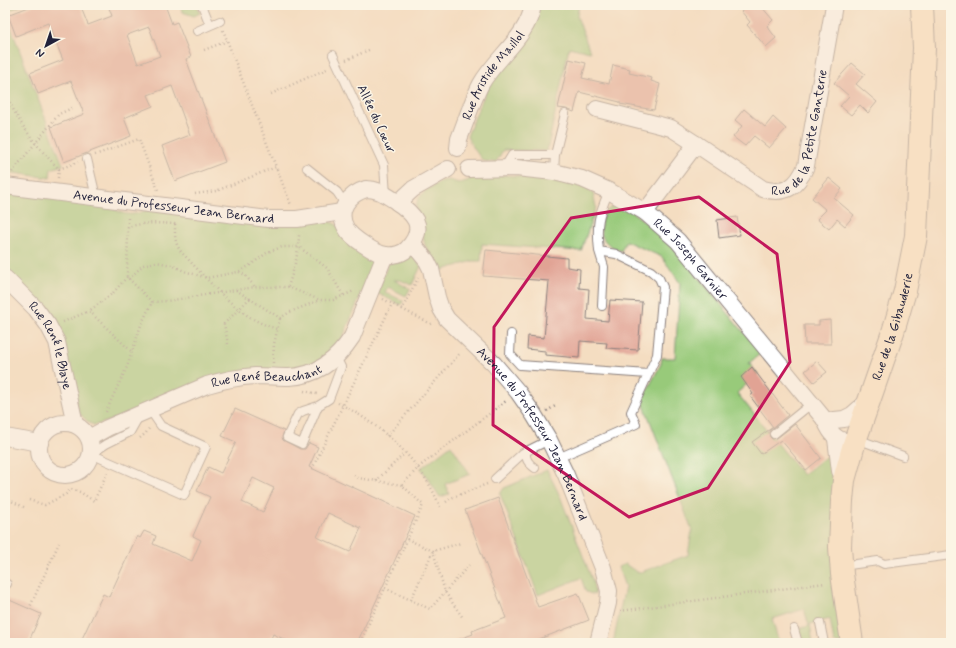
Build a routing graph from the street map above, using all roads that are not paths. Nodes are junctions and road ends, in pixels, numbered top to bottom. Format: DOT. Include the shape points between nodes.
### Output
graph roads {
  1 [pos="202,5"];
  2 [pos="533,5"];
  3 [pos="834,5"];
  4 [pos="922,5"];
  5 [pos="220,21"];
  6 [pos="210,25"];
  7 [pos="197,31"];
  8 [pos="333,55"];
  9 [pos="597,109"];
  10 [pos="565,114"];
  11 [pos="696,144"];
  12 [pos="458,148"];
  13 [pos="555,155"];
  14 [pos="86,159"];
  15 [pos="308,168"];
  16 [pos="504,168"];
  17 [pos="448,169"];
  18 [pos="468,169"];
  19 [pos="554,172"];
  20 [pos="6,183"];
  21 [pos="609,191"];
  22 [pos="96,196"];
  23 [pos="392,199"];
  24 [pos="344,208"];
  25 [pos="645,212"];
  26 [pos="413,244"];
  27 [pos="599,252"];
  28 [pos="385,255"];
  29 [pos="5,278"];
  30 [pos="602,306"];
  31 [pos="511,334"];
  32 [pos="336,357"];
  33 [pos="648,374"];
  34 [pos="870,400"];
  35 [pos="812,404"];
  36 [pos="318,406"];
  37 [pos="145,412"];
  38 [pos="825,421"];
  39 [pos="75,424"];
  40 [pos="774,434"];
  41 [pos="5,437"];
  42 [pos="90,438"];
  43 [pos="851,439"];
  44 [pos="549,440"];
  45 [pos="40,443"];
  46 [pos="526,451"];
  47 [pos="91,454"];
  48 [pos="903,456"];
  49 [pos="558,458"];
  50 [pos="535,468"];
  51 [pos="495,479"];
  52 [pos="951,555"];
  53 [pos="835,575"];
  54 [pos="820,623"];
  55 [pos="794,629"];
  56 [pos="598,643"];
  57 [pos="798,643"];
  58 [pos="824,643"];
  59 [pos="852,643"];
  1 -- 6 [label="lane"];
  2 -- 12 [label="street, Rue Aristide Maillol" via="523,31 481,84"];
  3 -- 11 [label="street, Rue de la Petite Ganterie" via="806,166 795,184 785,191 763,189"];
  4 -- 34 [label="street, Rue de la Gibauderie" via="924,48 916,236 905,291"];
  5 -- 6 [label="lane"];
  6 -- 7 [label="lane"];
  8 -- 23 [label="lane, Allée du Cœur" via="384,165"];
  9 -- 11 [label="street, Rue de la Petite Ganterie" via="671,128"];
  10 -- 13 [label="lane"];
  11 -- 25 [label="street"];
  13 -- 16 [label="lane" via="512,155"];
  13 -- 19 [label="lane"];
  14 -- 22 [label="lane"];
  15 -- 24 [label="lane" via="337,192"];
  16 -- 18 [label="street, Rue Joseph Garnier"];
  16 -- 19 [label="street, Rue Joseph Garnier"];
  17 -- 23 [label="street"];
  19 -- 21 [label="street, Rue Joseph Garnier"];
  20 -- 22 [label="street, Avenue du Professeur Jean Bernard"];
  21 -- 25 [label="street, Rue Joseph Garnier"];
  21 -- 27 [label="lane" via="600,210 596,230"];
  22 -- 24 [label="street, Avenue du Professeur Jean Bernard" via="268,219 297,219"];
  23 -- 24 [label="street" via="375,189 366,189 351,196"];
  23 -- 26 [label="street" via="414,216 417,225"];
  24 -- 28 [label="street" via="343,221 352,236"];
  25 -- 35 [label="street, Rue Joseph Garnier" via="678,241"];
  26 -- 28 [label="street" via="406,251 396,255"];
  26 -- 44 [label="street, Avenue du Professeur Jean Bernard" via="427,261 437,297 447,319 494,364 518,392"];
  27 -- 30 [label="lane" via="604,267"];
  27 -- 33 [label="lane" via="616,254 651,271 659,278 663,287 657,355"];
  28 -- 32 [label="street, Rue René Beauchant" via="352,337"];
  29 -- 39 [label="street, Rue René le Blaye" via="48,325 57,342"];
  31 -- 33 [label="lane" via="510,354 520,365"];
  32 -- 36 [label="lane" via="340,363 340,371 329,398"];
  32 -- 37 [label="street, Rue René Beauchant" via="323,368 298,376 241,377 223,380"];
  33 -- 49 [label="lane" via="631,412 636,424"];
  34 -- 38 [label="street" via="844,419"];
  34 -- 43 [label="street, Rue de la Gibauderie"];
  35 -- 38 [label="street, Rue Joseph Garnier"];
  35 -- 40 [label="lane"];
  36 -- 36 [label="lane" via="298,414 287,437 302,444"];
  37 -- 42 [label="street, Rue René Beauchant"];
  37 -- 47 [label="lane" via="130,432"];
  37 -- 47 [label="lane" via="161,426 206,447 184,495"];
  38 -- 43 [label="street"];
  38 -- 43 [label="street, Rue Joseph Garnier" via="829,430"];
  39 -- 42 [label="street"];
  39 -- 45 [label="street" via="68,422 53,425 42,436"];
  41 -- 45 [label="street"];
  42 -- 47 [label="street"];
  43 -- 48 [label="lane"];
  43 -- 53 [label="street, Rue de la Gibauderie" via="844,480"];
  44 -- 46 [label="lane"];
  44 -- 49 [label="street, Avenue du Professeur Jean Bernard"];
  45 -- 47 [label="street" via="39,450 44,464 62,475 76,473 83,468"];
  46 -- 50 [label="lane" via="526,457"];
  46 -- 51 [label="lane"];
  49 -- 56 [label="street, Avenue du Professeur Jean Bernard" via="609,591"];
  52 -- 53 [label="lane" via="919,563 885,566 878,561"];
  53 -- 59 [label="street, Rue de la Gibauderie"];
  54 -- 58 [label="lane"];
  55 -- 57 [label="lane"];
}
